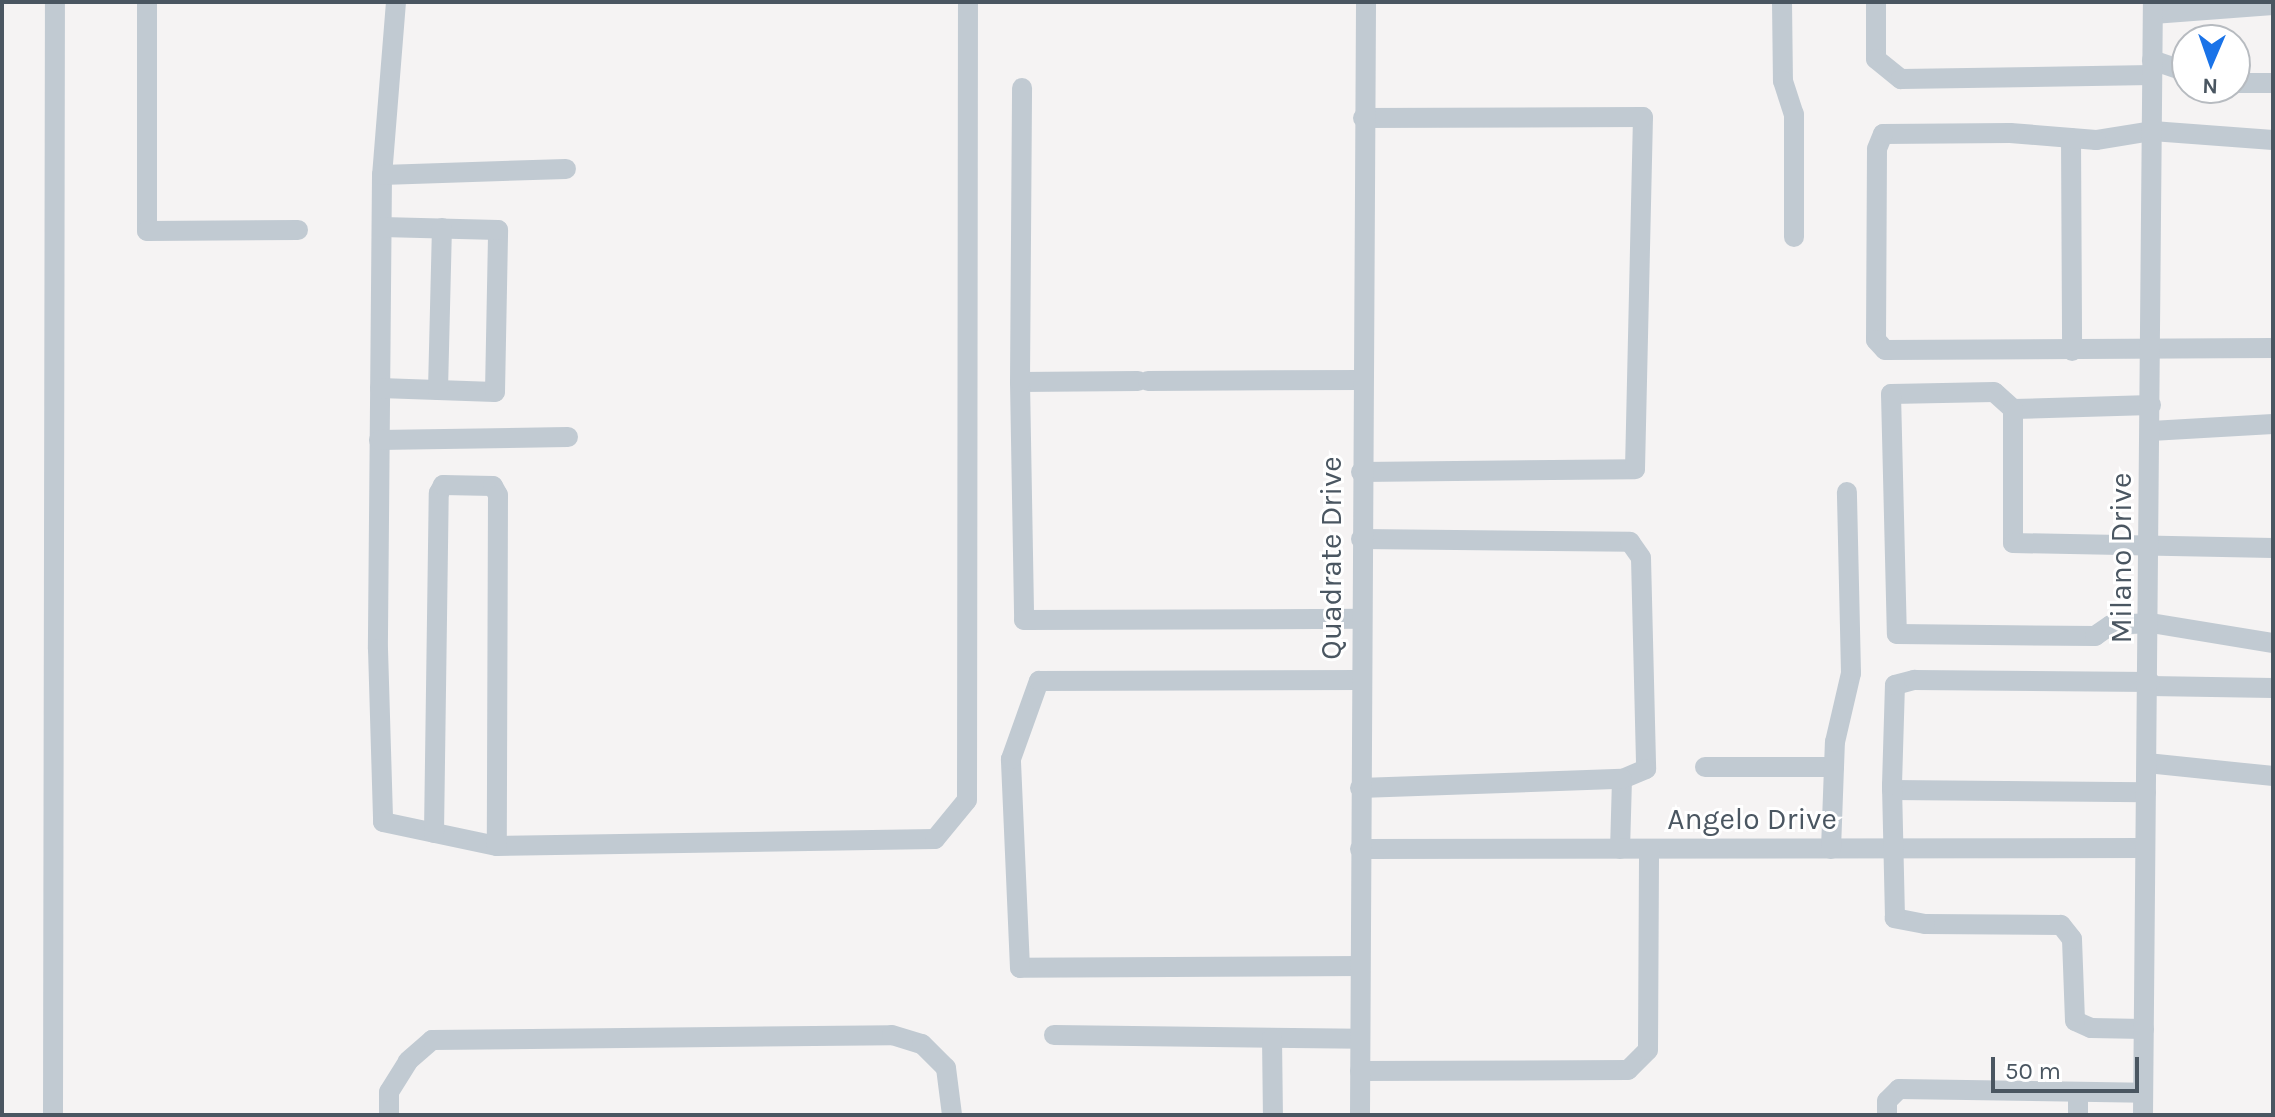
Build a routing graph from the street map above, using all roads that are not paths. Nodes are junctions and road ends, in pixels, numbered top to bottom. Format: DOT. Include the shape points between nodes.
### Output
graph roads {
  1 [pos="55,2"];
  2 [pos="147,2"];
  3 [pos="396,2"];
  4 [pos="968,2"];
  5 [pos="1366,2"];
  6 [pos="1782,2"];
  7 [pos="1876,2"];
  8 [pos="2273,5"];
  9 [pos="2153,8"];
  10 [pos="2152,67"];
  11 [pos="2171,70"];
  12 [pos="2251,83"];
  13 [pos="2273,83"];
  14 [pos="1022,88"];
  15 [pos="1363,118"];
  16 [pos="2152,131"];
  17 [pos="2071,138"];
  18 [pos="2273,140"];
  19 [pos="566,169"];
  20 [pos="382,175"];
  21 [pos="382,227"];
  22 [pos="442,228"];
  23 [pos="298,230"];
  24 [pos="1794,237"];
  25 [pos="2273,348"];
  26 [pos="2072,351"];
  27 [pos="2151,351"];
  28 [pos="1362,380"];
  29 [pos="1020,382"];
  30 [pos="380,388"];
  31 [pos="438,390"];
  32 [pos="2151,405"];
  33 [pos="2013,409"];
  34 [pos="2273,424"];
  35 [pos="2151,431"];
  36 [pos="568,437"];
  37 [pos="379,440"];
  38 [pos="1361,472"];
  39 [pos="1847,492"];
  40 [pos="1361,539"];
  41 [pos="2151,546"];
  42 [pos="2273,548"];
  43 [pos="1361,619"];
  44 [pos="2151,623"];
  45 [pos="2273,643"];
  46 [pos="1360,680"];
  47 [pos="2150,684"];
  48 [pos="2273,688"];
  49 [pos="2147,763"];
  50 [pos="1705,767"];
  51 [pos="1834,767"];
  52 [pos="2273,776"];
  53 [pos="1622,779"];
  54 [pos="1360,788"];
  55 [pos="1892,790"];
  56 [pos="2146,792"];
  57 [pos="434,833"];
  58 [pos="497,846"];
  59 [pos="2144,848"];
  60 [pos="1360,849"];
  61 [pos="1620,849"];
  62 [pos="1649,849"];
  63 [pos="1831,849"];
  64 [pos="1893,849"];
  65 [pos="1360,966"];
  66 [pos="2144,1029"];
  67 [pos="1054,1035"];
  68 [pos="1272,1038"];
  69 [pos="1360,1039"];
  70 [pos="1360,1071"];
  71 [pos="2078,1092"];
  72 [pos="2143,1093"];
  73 [pos="53,1115"];
  74 [pos="389,1115"];
  75 [pos="952,1115"];
  76 [pos="1273,1115"];
  77 [pos="1360,1115"];
  78 [pos="1887,1115"];
  79 [pos="2078,1115"];
  80 [pos="2143,1115"];
  1 -- 73 [label="street"];
  2 -- 23 [label="street" via="147,231"];
  3 -- 20 [label="street"];
  4 -- 58 [label="street" via="967,800 935,839"];
  5 -- 15 [label="street, Quadrate Drive"];
  6 -- 24 [label="street" via="1783,81 1794,114"];
  7 -- 10 [label="street" via="1876,59 1901,79"];
  8 -- 9 [label="street"];
  9 -- 10 [label="street, Milano Drive"];
  10 -- 11 [label="street"];
  10 -- 16 [label="street, Milano Drive"];
  12 -- 13 [label="street"];
  14 -- 29 [label="street"];
  15 -- 28 [label="street, Quadrate Drive"];
  15 -- 38 [label="street" via="1643,117 1635,469"];
  16 -- 17 [label="street" via="2096,140"];
  16 -- 18 [label="street"];
  16 -- 27 [label="street, Milano Drive"];
  17 -- 26 [label="street"];
  17 -- 26 [label="street" via="1883,134 1877,149 1876,340 1885,350"];
  19 -- 20 [label="street"];
  20 -- 21 [label="street"];
  21 -- 22 [label="street"];
  21 -- 30 [label="street"];
  22 -- 31 [label="street"];
  22 -- 31 [label="street" via="498,230 495,392"];
  25 -- 27 [label="street"];
  26 -- 27 [label="street"];
  27 -- 32 [label="street, Milano Drive"];
  28 -- 29 [label="street"];
  28 -- 38 [label="street, Quadrate Drive"];
  29 -- 43 [label="street" via="1024,620"];
  30 -- 31 [label="street"];
  30 -- 37 [label="street"];
  32 -- 33 [label="street"];
  32 -- 35 [label="street, Milano Drive"];
  33 -- 41 [label="street" via="2013,543"];
  33 -- 44 [label="street" via="1994,392 1891,394 1897,634 2095,636 2111,625"];
  34 -- 35 [label="street"];
  35 -- 41 [label="street, Milano Drive"];
  36 -- 37 [label="street"];
  37 -- 57 [label="street" via="383,822"];
  38 -- 40 [label="street, Quadrate Drive"];
  39 -- 51 [label="street" via="1851,673"];
  40 -- 43 [label="street, Quadrate Drive"];
  40 -- 53 [label="street" via="1630,542 1641,558 1646,769"];
  41 -- 42 [label="street"];
  41 -- 44 [label="street, Milano Drive"];
  43 -- 46 [label="street, Quadrate Drive"];
  44 -- 45 [label="street"];
  44 -- 47 [label="street, Milano Drive"];
  46 -- 54 [label="street, Quadrate Drive"];
  46 -- 65 [label="street" via="1039,681 1011,759 1020,968"];
  47 -- 48 [label="street"];
  47 -- 49 [label="street, Milano Drive"];
  47 -- 55 [label="street" via="1914,680 1895,685"];
  49 -- 52 [label="street"];
  49 -- 56 [label="street, Milano Drive"];
  50 -- 51 [label="street"];
  51 -- 63 [label="street"];
  53 -- 54 [label="street"];
  53 -- 61 [label="street"];
  54 -- 60 [label="street, Quadrate Drive"];
  55 -- 56 [label="street"];
  55 -- 64 [label="street"];
  56 -- 59 [label="street, Milano Drive"];
  57 -- 58 [label="street"];
  57 -- 58 [label="street" via="439,493 443,485 493,486 498,495"];
  59 -- 64 [label="street, Angelo Drive"];
  59 -- 66 [label="street, Milano Drive"];
  60 -- 61 [label="street, Angelo Drive"];
  60 -- 65 [label="street, Quadrate Drive"];
  61 -- 62 [label="street, Angelo Drive"];
  62 -- 63 [label="street, Angelo Drive"];
  62 -- 70 [label="street" via="1648,1050 1628,1070"];
  63 -- 64 [label="street, Angelo Drive"];
  64 -- 66 [label="street" via="1895,918 1925,924 2061,925 2072,939 2075,1021 2091,1028"];
  65 -- 69 [label="street, Quadrate Drive"];
  66 -- 72 [label="street, Milano Drive"];
  67 -- 68 [label="street"];
  68 -- 69 [label="street"];
  68 -- 76 [label="street"];
  69 -- 70 [label="street, Quadrate Drive"];
  70 -- 77 [label="street, Quadrate Drive"];
  71 -- 72 [label="street"];
  71 -- 78 [label="street" via="1899,1089 1887,1101"];
  71 -- 79 [label="street"];
  72 -- 80 [label="street, Milano Drive"];
  74 -- 75 [label="street" via="389,1092 408,1061 432,1040 892,1035 922,1044 946,1068"];
}
